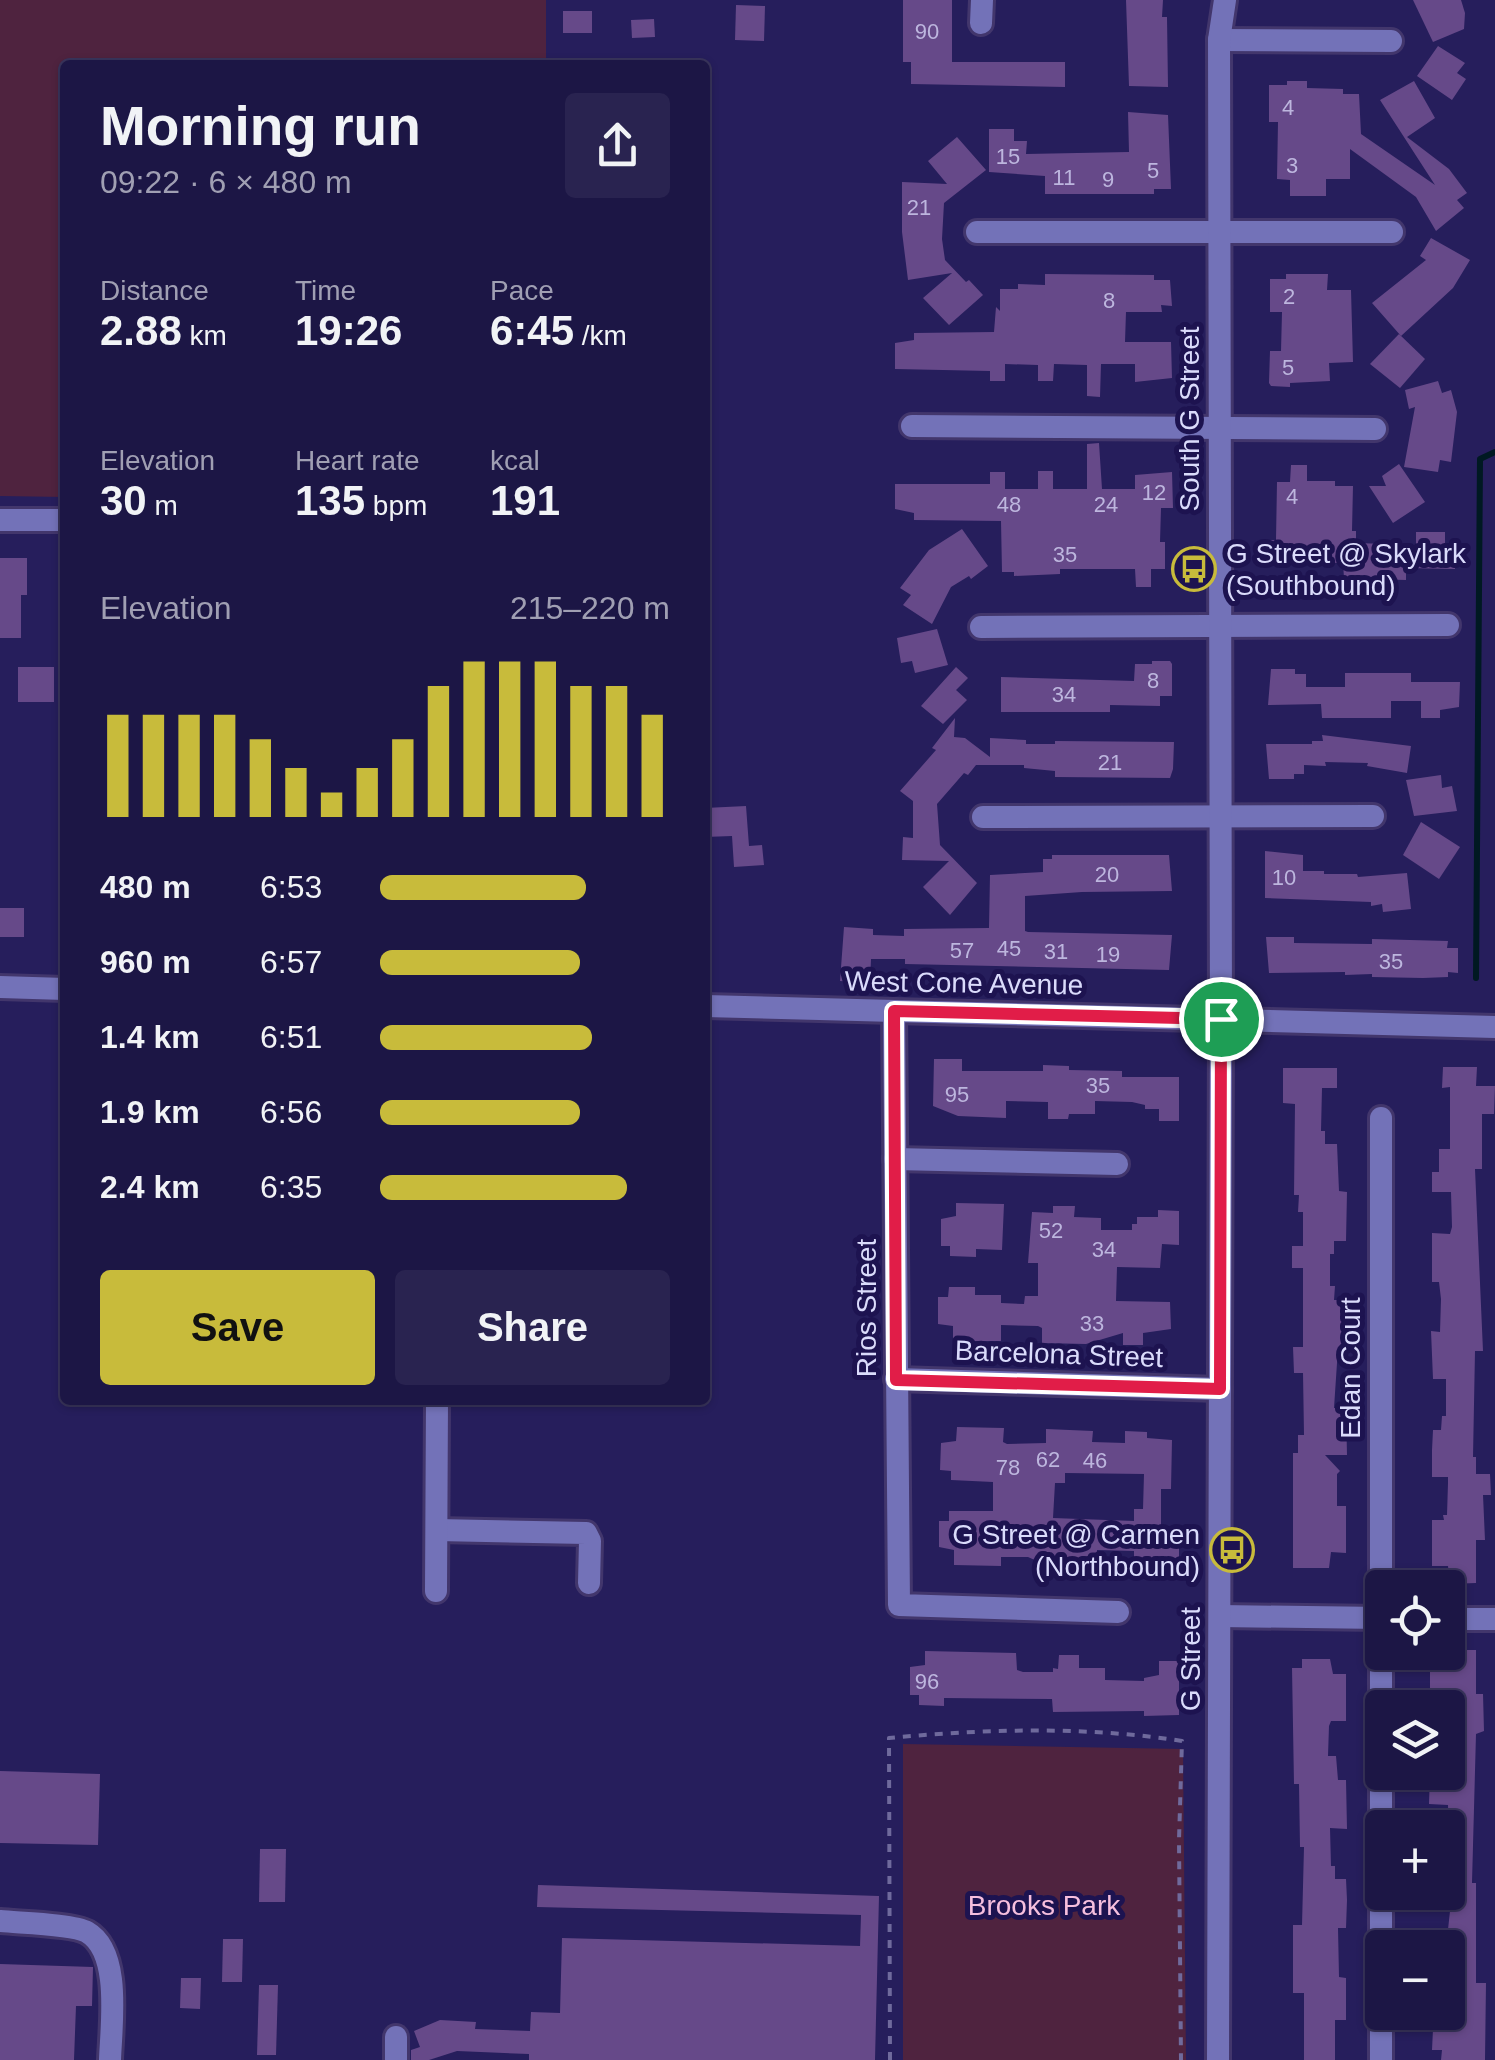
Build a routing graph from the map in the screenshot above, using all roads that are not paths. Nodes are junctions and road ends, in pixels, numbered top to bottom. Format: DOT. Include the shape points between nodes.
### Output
graph roads {
  1 [pos="1225,0"];
  2 [pos="1219,40"];
  3 [pos="1391,41"];
  4 [pos="976,232"];
  5 [pos="1220,232"];
  6 [pos="1392,232"];
  7 [pos="912,426"];
  8 [pos="1219,429"];
  9 [pos="1375,429"];
  10 [pos="0,520"];
  11 [pos="60,520"];
  12 [pos="1448,625"];
  13 [pos="1220,626"];
  14 [pos="981,628"];
  15 [pos="1373,816"];
  16 [pos="983,817"];
  17 [pos="1220,817"];
  18 [pos="0,988"];
  19 [pos="60,989"];
  20 [pos="710,1006"];
  21 [pos="894,1011"];
  22 [pos="1221,1019"];
  23 [pos="1495,1027"];
  24 [pos="1381,1118"];
  25 [pos="895,1159"];
  26 [pos="1117,1164"];
  27 [pos="896,1380"];
  28 [pos="1220,1389"];
  29 [pos="437,1405"];
  30 [pos="436,1530"];
  31 [pos="1381,1570"];
  32 [pos="589,1583"];
  33 [pos="436,1591"];
  34 [pos="1118,1612"];
  35 [pos="1220,1616"];
  36 [pos="1365,1618"];
  37 [pos="1465,1619"];
  38 [pos="1495,1619"];
  39 [pos="1381,1670"];
  40 [pos="0,1921"];
  41 [pos="110,2060"];
  42 [pos="1218,2060"];
  43 [pos="1380,2060"];
  1 -- 2 [label="street, South G Street"];
  2 -- 3 [label="street"];
  2 -- 5 [label="street, South G Street"];
  4 -- 5 [label="street"];
  5 -- 6 [label="street"];
  5 -- 8 [label="street, South G Street"];
  7 -- 8 [label="street"];
  8 -- 9 [label="street"];
  8 -- 13 [label="street, South G Street"];
  10 -- 11 [label="street"];
  12 -- 13 [label="street"];
  13 -- 14 [label="street"];
  13 -- 17 [label="street, South G Street"];
  15 -- 17 [label="street"];
  16 -- 17 [label="street"];
  17 -- 22 [label="street, South G Street"];
  18 -- 19 [label="street"];
  20 -- 21 [label="street, West Cone Avenue"];
  21 -- 22 [label="street, West Cone Avenue"];
  21 -- 25 [label="street, Rios Street"];
  22 -- 23 [label="street, West Cone Avenue"];
  22 -- 28 [label="street, G Street"];
  24 -- 31 [label="street, Edan Court"];
  25 -- 26 [label="street"];
  25 -- 27 [label="street, Rios Street"];
  27 -- 28 [label="street, Barcelona Street"];
  27 -- 34 [label="street, Rios Street" via="899,1605"];
  28 -- 35 [label="street, G Street"];
  29 -- 30 [label="street"];
  30 -- 32 [label="street" via="586,1533"];
  30 -- 33 [label="street"];
  35 -- 36 [label="street"];
  35 -- 42 [label="street, G Street"];
  37 -- 38 [label="street"];
  39 -- 43 [label="street, Edan Court"];
  40 -- 41 [label="street" via="86,1931 100,1944 111,1970"];
}
